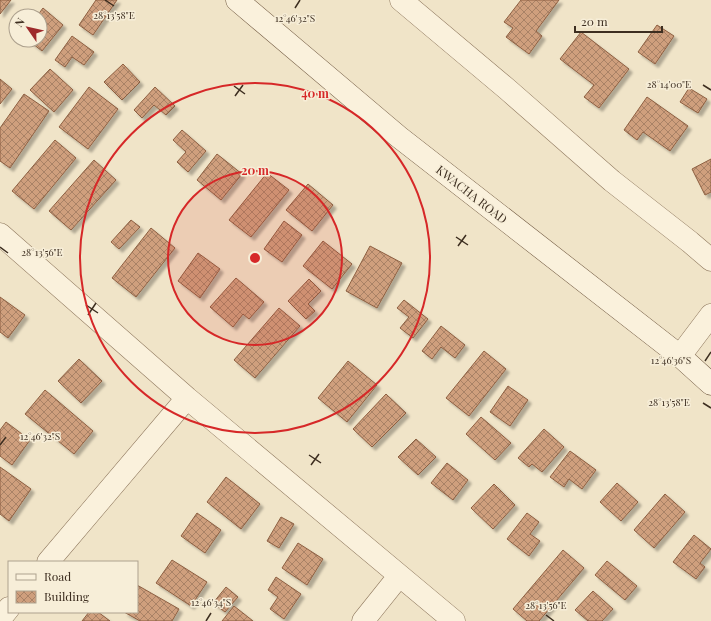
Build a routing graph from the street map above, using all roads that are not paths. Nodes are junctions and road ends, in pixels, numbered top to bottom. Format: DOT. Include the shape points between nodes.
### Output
graph roads {
  1 [pos="237,0"];
  2 [pos="401,0"];
  3 [pos="0,234"];
  4 [pos="711,260"];
  5 [pos="711,315"];
  6 [pos="680,356"];
  7 [pos="711,384"];
  8 [pos="187,398"];
  9 [pos="49,561"];
  10 [pos="399,576"];
  11 [pos="8,609"];
  12 [pos="0,618"];
  13 [pos="363,621"];
  14 [pos="454,621"];
  1 -- 6 [label="street, KWACHA ROAD" via="398,137"];
  2 -- 4 [label="street" via="612,181"];
  3 -- 8 [label="street"];
  5 -- 6 [label="street"];
  6 -- 7 [label="street, KWACHA ROAD"];
  8 -- 9 [label="street"];
  8 -- 10 [label="street"];
  10 -- 13 [label="street"];
  10 -- 14 [label="street"];
  11 -- 12 [label="street"];
}
